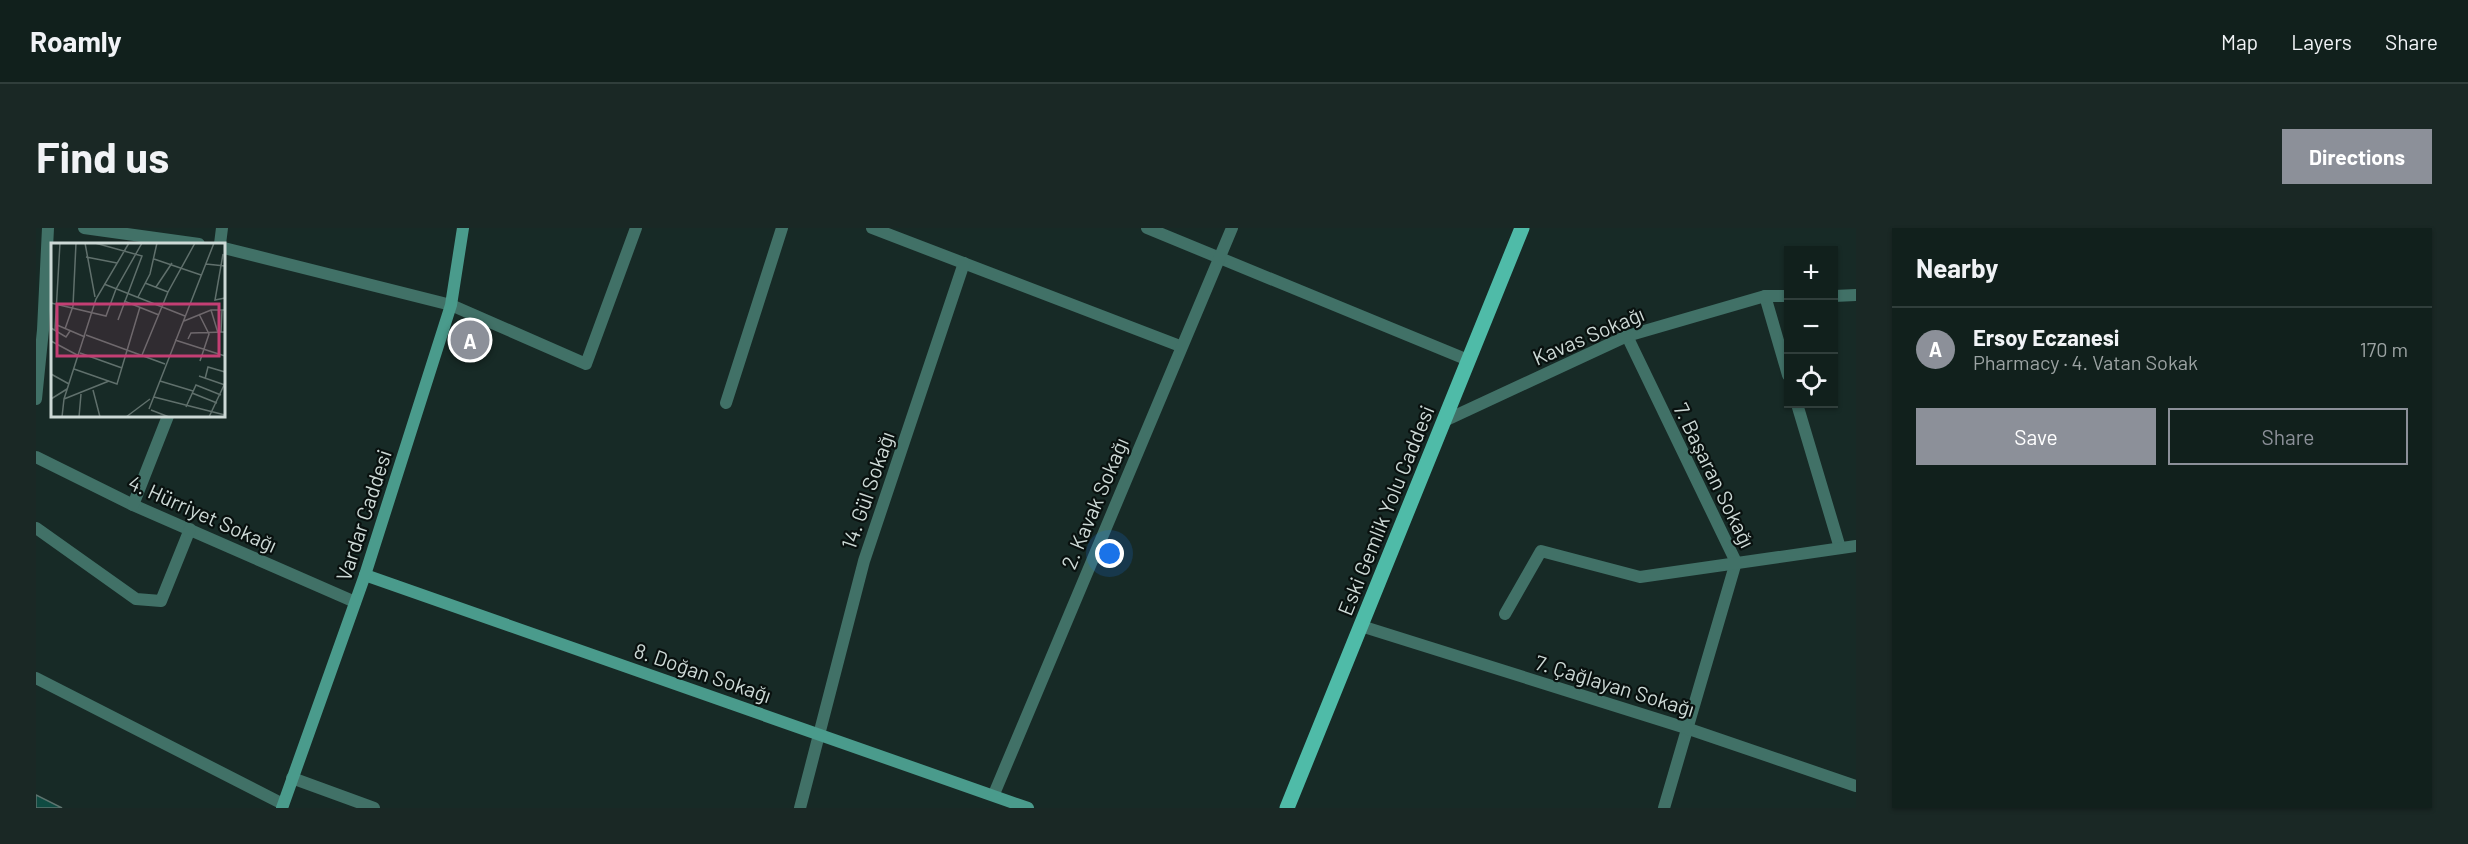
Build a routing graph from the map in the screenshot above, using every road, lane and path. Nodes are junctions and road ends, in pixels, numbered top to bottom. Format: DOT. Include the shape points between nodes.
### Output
graph roads {
  1 [pos="48,228"];
  2 [pos="84,228"];
  3 [pos="222,228"];
  4 [pos="463,228"];
  5 [pos="636,228"];
  6 [pos="782,228"];
  7 [pos="872,228"];
  8 [pos="1148,228"];
  9 [pos="1232,228"];
  10 [pos="1522,228"];
  11 [pos="192,243"];
  12 [pos="220,243"];
  13 [pos="225,248"];
  14 [pos="1220,258"];
  15 [pos="964,263"];
  16 [pos="1856,295"];
  17 [pos="1765,296"];
  18 [pos="1784,296"];
  19 [pos="1838,296"];
  20 [pos="451,305"];
  21 [pos="40,329"];
  22 [pos="1626,336"];
  23 [pos="1180,346"];
  24 [pos="1468,360"];
  25 [pos="1784,361"];
  26 [pos="36,399"];
  27 [pos="726,403"];
  28 [pos="1798,408"];
  29 [pos="168,417"];
  30 [pos="1444,421"];
  31 [pos="36,457"];
  32 [pos="134,505"];
  33 [pos="36,528"];
  34 [pos="190,529"];
  35 [pos="1856,546"];
  36 [pos="1840,548"];
  37 [pos="1736,562"];
  38 [pos="364,575"];
  39 [pos="355,602"];
  40 [pos="1505,614"];
  41 [pos="1361,626"];
  42 [pos="36,678"];
  43 [pos="1689,729"];
  44 [pos="821,734"];
  45 [pos="292,778"];
  46 [pos="1856,786"];
  47 [pos="993,794"];
  48 [pos="282,806"];
  49 [pos="375,808"];
  50 [pos="800,808"];
  51 [pos="1028,808"];
  52 [pos="1287,808"];
  53 [pos="1664,808"];
  1 -- 21 [label="street"];
  2 -- 11 [label="street"];
  3 -- 12 [label="street"];
  4 -- 20 [label="street, Vardar Caddesi"];
  5 -- 20 [label="street" via="586,364"];
  6 -- 27 [label="street"];
  7 -- 15 [label="street"];
  8 -- 14 [label="street"];
  9 -- 14 [label="street, 2. Kavak Sokağı"];
  10 -- 24 [label="main road, Eski Gemlik Yolu Caddesi"];
  13 -- 20 [label="street"];
  14 -- 23 [label="street, 2. Kavak Sokağı"];
  14 -- 24 [label="street"];
  15 -- 23 [label="street"];
  15 -- 44 [label="street, 14. Gül Sokağı" via="864,561"];
  16 -- 19 [label="street"];
  17 -- 18 [label="street, Kavas Sokağı"];
  17 -- 22 [label="street, Kavas Sokağı"];
  17 -- 25 [label="street"];
  20 -- 38 [label="street, Vardar Caddesi"];
  21 -- 26 [label="street"];
  22 -- 30 [label="street, Kavas Sokağı"];
  22 -- 37 [label="street, 7. Başaran Sokağı"];
  23 -- 47 [label="street, 2. Kavak Sokağı"];
  24 -- 30 [label="main road, Eski Gemlik Yolu Caddesi"];
  28 -- 36 [label="street"];
  29 -- 32 [label="street"];
  30 -- 41 [label="main road, Eski Gemlik Yolu Caddesi"];
  31 -- 32 [label="street, 4. Hürriyet Sokağı"];
  32 -- 34 [label="street, 4. Hürriyet Sokağı"];
  33 -- 34 [label="street" via="136,599 161,601"];
  34 -- 39 [label="street, 4. Hürriyet Sokağı"];
  35 -- 36 [label="street"];
  36 -- 37 [label="street"];
  37 -- 40 [label="street" via="1640,577 1541,551"];
  37 -- 43 [label="street, 7. Başaran Sokağı"];
  38 -- 39 [label="street, Vardar Caddesi"];
  38 -- 44 [label="street, 8. Doğan Sokağı"];
  39 -- 45 [label="street, Vardar Caddesi"];
  41 -- 43 [label="street, 7. Çağlayan Sokağı"];
  41 -- 52 [label="main road, Eski Gemlik Yolu Caddesi"];
  42 -- 48 [label="street"];
  43 -- 46 [label="street, 7. Çağlayan Sokağı"];
  43 -- 53 [label="street, 7. Başaran Sokağı"];
  44 -- 47 [label="street, 8. Doğan Sokağı"];
  44 -- 50 [label="street, 14. Gül Sokağı"];
  45 -- 48 [label="street, Vardar Caddesi"];
  45 -- 49 [label="street"];
  47 -- 51 [label="street, 8. Doğan Sokağı"];
}
